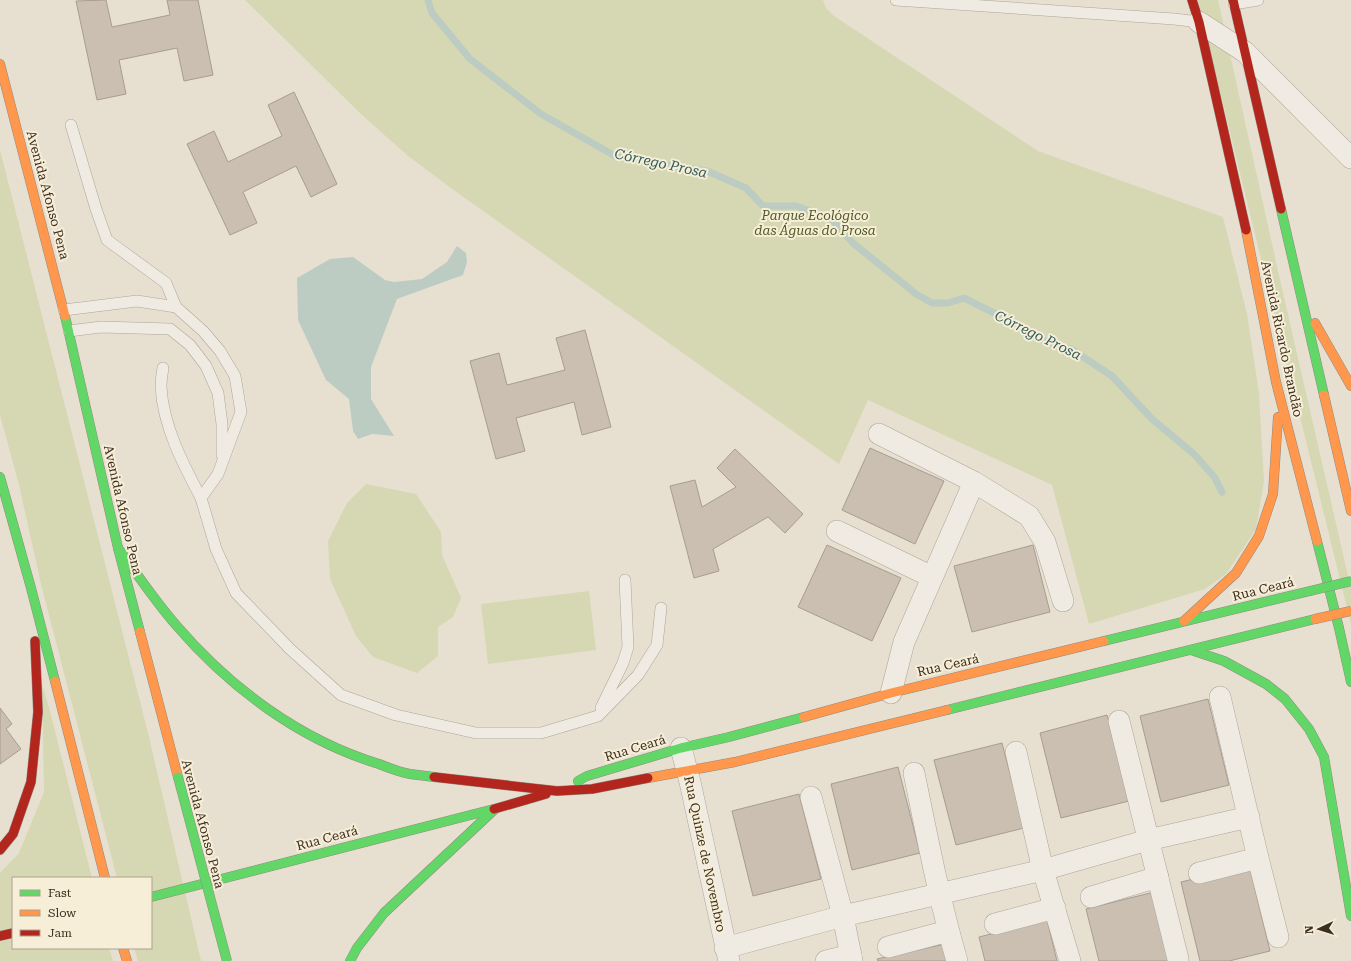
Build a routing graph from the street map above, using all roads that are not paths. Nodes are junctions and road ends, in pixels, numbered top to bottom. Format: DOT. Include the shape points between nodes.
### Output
graph roads {
  1 [pos="896,0"];
  2 [pos="1192,0"];
  3 [pos="1258,0"];
  4 [pos="1234,2"];
  5 [pos="1198,22"];
  6 [pos="1245,52"];
  7 [pos="0,64"];
  8 [pos="71,125"];
  9 [pos="1351,158"];
  10 [pos="1303,302"];
  11 [pos="176,307"];
  12 [pos="64,310"];
  13 [pos="69,331"];
  14 [pos="163,368"];
  15 [pos="1276,382"];
  16 [pos="1351,386"];
  17 [pos="879,434"];
  18 [pos="222,464"];
  19 [pos="0,478"];
  20 [pos="974,482"];
  21 [pos="201,498"];
  22 [pos="1351,511"];
  23 [pos="837,531"];
  24 [pos="118,548"];
  25 [pos="932,577"];
  26 [pos="624,580"];
  27 [pos="1351,581"];
  28 [pos="31,588"];
  29 [pos="1063,601"];
  30 [pos="661,608"];
  31 [pos="1351,610"];
  32 [pos="1182,623"];
  33 [pos="1191,650"];
  34 [pos="1351,682"];
  35 [pos="891,693"];
  36 [pos="1220,697"];
  37 [pos="598,716"];
  38 [pos="1119,721"];
  39 [pos="681,748"];
  40 [pos="1016,752"];
  41 [pos="687,771"];
  42 [pos="914,773"];
  43 [pos="557,791"];
  44 [pos="811,797"];
  45 [pos="497,808"];
  46 [pos="1249,817"];
  47 [pos="1148,840"];
  48 [pos="0,850"];
  49 [pos="1258,858"];
  50 [pos="1043,870"];
  51 [pos="1199,872"];
  52 [pos="105,877"];
  53 [pos="1158,877"];
  54 [pos="940,893"];
  55 [pos="1091,897"];
  56 [pos="152,898"];
  57 [pos="1054,908"];
  58 [pos="843,916"];
  59 [pos="1351,916"];
  60 [pos="995,924"];
  61 [pos="948,931"];
  62 [pos="12,933"];
  63 [pos="0,936"];
  64 [pos="1278,937"];
  65 [pos="888,947"];
  66 [pos="123,949"];
  67 [pos="727,955"];
  68 [pos="851,958"];
  69 [pos="1178,958"];
  70 [pos="127,961"];
  71 [pos="227,961"];
  72 [pos="350,961"];
  73 [pos="826,961"];
  74 [pos="957,961"];
  75 [pos="1070,961"];
  1 -- 5 [label="lane"];
  2 -- 5 [label="main road, Avenida Ricardo Brandão"];
  3 -- 4 [label="lane"];
  4 -- 6 [label="main road, Avenida Ricardo Brandão"];
  5 -- 6 [label="street"];
  5 -- 15 [label="main road, Avenida Ricardo Brandão" via="1243,214"];
  6 -- 9 [label="street"];
  6 -- 10 [label="main road, Avenida Ricardo Brandão"];
  7 -- 12 [label="main road, Avenida Afonso Pena"];
  8 -- 11 [label="lane" via="107,240 166,283"];
  10 -- 16 [label="main road"];
  10 -- 22 [label="main road, Avenida Ricardo Brandão"];
  11 -- 12 [label="lane" via="137,301"];
  11 -- 18 [label="lane" via="203,331 220,351 235,376 241,412"];
  12 -- 13 [label="main road, Avenida Afonso Pena"];
  13 -- 18 [label="lane" via="101,327 170,329 190,345 206,366 218,393 222,424"];
  13 -- 24 [label="main road, Avenida Afonso Pena"];
  14 -- 21 [label="lane" via="161,386 167,423 182,464"];
  15 -- 32 [label="main road" via="1278,424 1273,494 1259,536 1236,573"];
  15 -- 34 [label="main road, Avenida Ricardo Brandão"];
  17 -- 20 [label="street"];
  18 -- 21 [label="lane"];
  19 -- 28 [label="main road"];
  20 -- 25 [label="street"];
  20 -- 29 [label="street" via="1029,516 1045,542"];
  21 -- 37 [label="lane" via="216,549 236,593 290,649 341,695 396,715 476,733 541,733"];
  23 -- 25 [label="street"];
  24 -- 43 [label="main road" via="177,626 216,666 260,704 307,734 355,757 409,774"];
  24 -- 71 [label="main road, Avenida Afonso Pena, bridge"];
  25 -- 35 [label="street" via="904,642"];
  26 -- 37 [label="lane" via="628,647"];
  27 -- 32 [label="main road, Rua Ceará, bridge"];
  28 -- 48 [label="main road" via="38,712 31,782 13,834"];
  28 -- 52 [label="main road"];
  30 -- 37 [label="lane" via="657,645 638,675"];
  31 -- 33 [label="main road, Rua Ceará, bridge"];
  32 -- 35 [label="main road, Rua Ceará"];
  33 -- 41 [label="main road, Rua Ceará" via="735,762"];
  33 -- 59 [label="main road" via="1224,661 1266,684 1285,699 1309,729 1324,757"];
  35 -- 39 [label="main road, Rua Ceará"];
  36 -- 46 [label="street"];
  38 -- 47 [label="street"];
  39 -- 41 [label="street, Rua Quinze de Novembro"];
  39 -- 43 [label="main road, Rua Ceará" via="587,776"];
  40 -- 50 [label="street"];
  41 -- 43 [label="main road, Rua Ceará" via="592,789"];
  41 -- 67 [label="street, Rua Quinze de Novembro"];
  42 -- 54 [label="street"];
  43 -- 45 [label="main road, Rua Ceará"];
  44 -- 58 [label="street"];
  45 -- 56 [label="main road, Rua Ceará"];
  45 -- 72 [label="main road" via="384,913"];
  46 -- 47 [label="street"];
  46 -- 49 [label="street"];
  47 -- 50 [label="street"];
  47 -- 53 [label="street"];
  49 -- 51 [label="street"];
  49 -- 64 [label="street"];
  50 -- 54 [label="street"];
  50 -- 57 [label="street"];
  53 -- 55 [label="street"];
  53 -- 69 [label="street"];
  54 -- 58 [label="street"];
  54 -- 61 [label="street"];
  57 -- 60 [label="street"];
  57 -- 75 [label="street"];
  58 -- 67 [label="street"];
  58 -- 68 [label="street"];
  61 -- 65 [label="street"];
  61 -- 74 [label="street"];
  62 -- 63 [label="main road"];
  66 -- 70 [label="main road"];
  68 -- 73 [label="street"];
}
